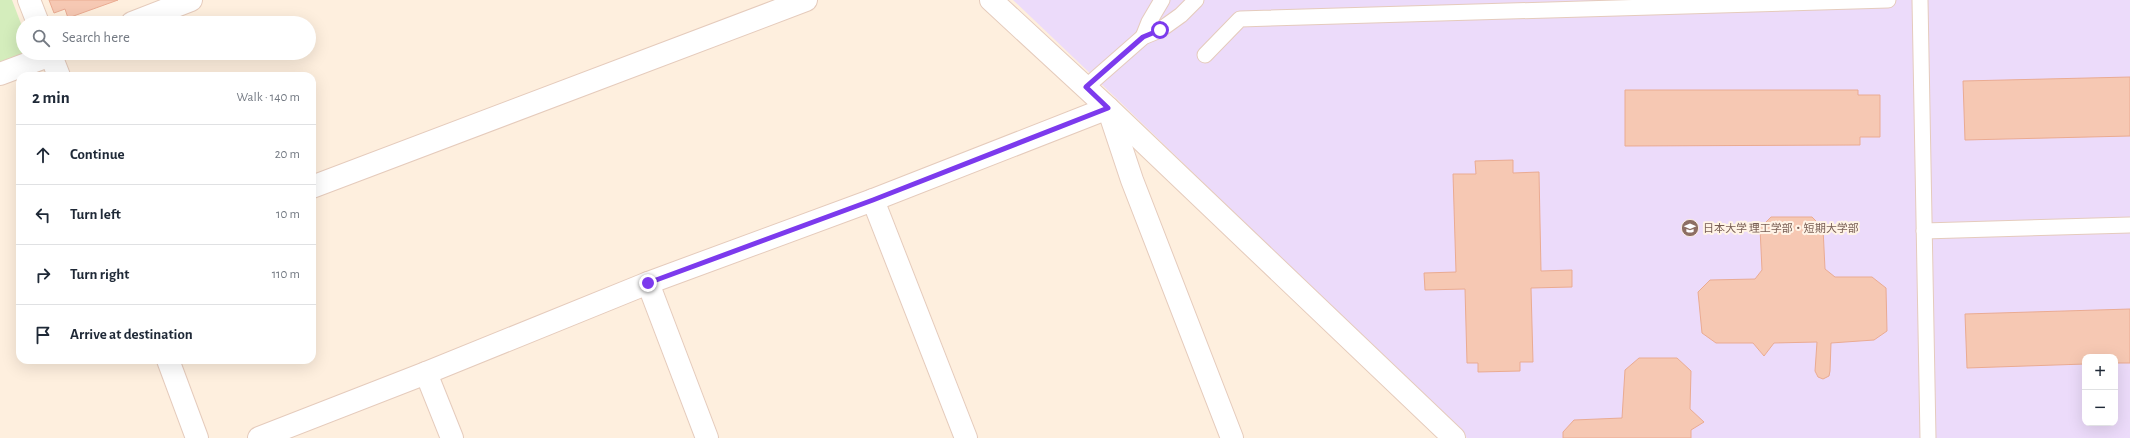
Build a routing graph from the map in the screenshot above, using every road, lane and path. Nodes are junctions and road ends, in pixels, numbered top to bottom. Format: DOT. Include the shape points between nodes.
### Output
graph roads {
  1 [pos="29,0"];
  2 [pos="191,0"];
  3 [pos="806,0"];
  4 [pos="991,0"];
  5 [pos="1162,0"];
  6 [pos="1196,0"];
  7 [pos="1888,0"];
  8 [pos="1920,0"];
  9 [pos="35,16"];
  10 [pos="150,16"];
  11 [pos="1143,37"];
  12 [pos="1205,55"];
  13 [pos="36,60"];
  14 [pos="54,60"];
  15 [pos="58,72"];
  16 [pos="0,74"];
  17 [pos="1086,87"];
  18 [pos="1108,108"];
  19 [pos="316,185"];
  20 [pos="873,200"];
  21 [pos="2130,225"];
  22 [pos="1924,231"];
  23 [pos="648,283"];
  24 [pos="169,364"];
  25 [pos="426,373"];
  26 [pos="197,438"];
  27 [pos="259,438"];
  28 [pos="452,438"];
  29 [pos="707,438"];
  30 [pos="966,438"];
  31 [pos="1232,438"];
  32 [pos="1454,438"];
  33 [pos="1928,438"];
  1 -- 9 [label="street"];
  2 -- 10 [label="street"];
  3 -- 19 [label="street"];
  4 -- 17 [label="street"];
  5 -- 11 [label="lane"];
  6 -- 11 [label="lane" via="1160,30"];
  7 -- 12 [label="lane" via="1240,19"];
  8 -- 22 [label="lane"];
  11 -- 17 [label="lane"];
  13 -- 16 [label="street"];
  14 -- 15 [label="street"];
  17 -- 18 [label="street"];
  18 -- 20 [label="street"];
  18 -- 31 [label="street" via="1132,180"];
  18 -- 32 [label="street"];
  20 -- 23 [label="street"];
  20 -- 30 [label="street"];
  21 -- 22 [label="lane"];
  22 -- 33 [label="lane"];
  23 -- 25 [label="street"];
  23 -- 29 [label="street"];
  24 -- 26 [label="street"];
  25 -- 27 [label="street"];
  25 -- 28 [label="street"];
}
